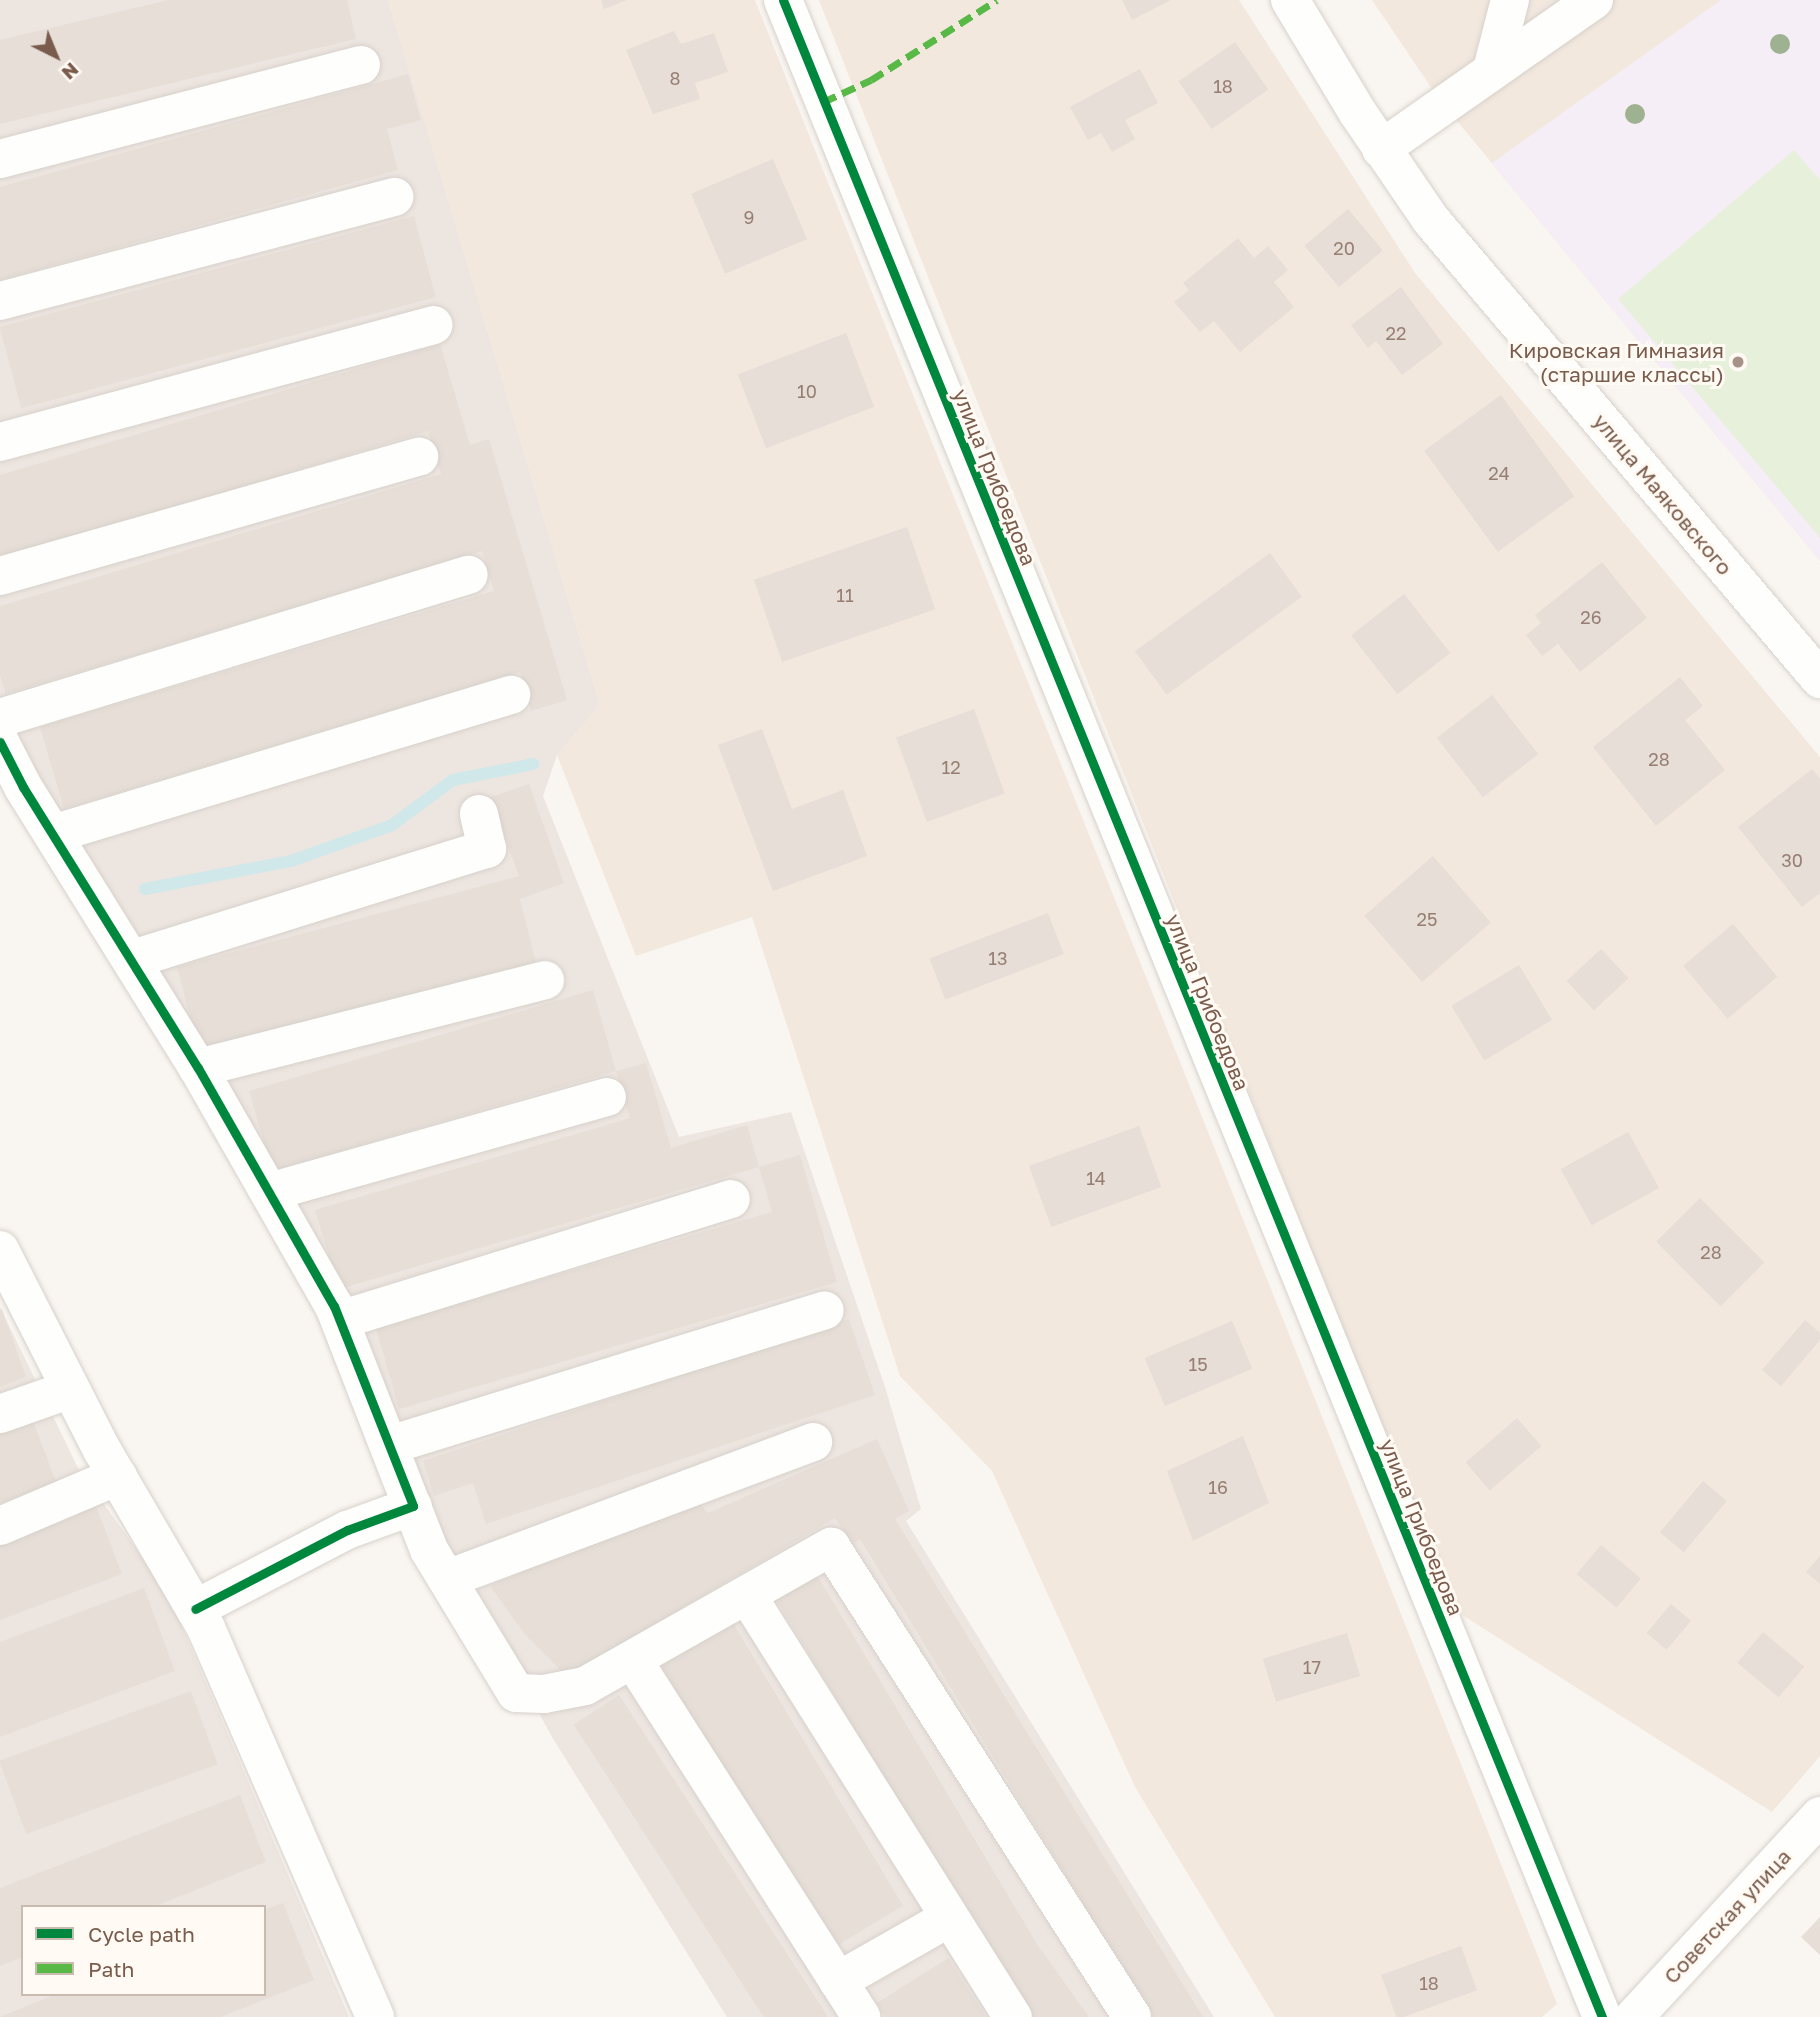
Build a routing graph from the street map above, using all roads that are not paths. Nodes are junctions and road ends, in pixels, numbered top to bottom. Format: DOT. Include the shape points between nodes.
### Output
graph roads {
  1 [pos="783,0"];
  2 [pos="1290,0"];
  3 [pos="1510,0"];
  4 [pos="1594,0"];
  5 [pos="361,65"];
  6 [pos="1493,66"];
  7 [pos="1381,149"];
  8 [pos="0,159"];
  9 [pos="395,197"];
  10 [pos="0,301"];
  11 [pos="433,325"];
  12 [pos="0,442"];
  13 [pos="419,457"];
  14 [pos="469,575"];
  15 [pos="0,576"];
  16 [pos="1820,679"];
  17 [pos="511,695"];
  18 [pos="0,718"];
  19 [pos="3,756"];
  20 [pos="479,814"];
  21 [pos="53,834"];
  22 [pos="133,959"];
  23 [pos="545,980"];
  24 [pos="198,1068"];
  25 [pos="607,1097"];
  26 [pos="269,1192"];
  27 [pos="731,1199"];
  28 [pos="0,1251"];
  29 [pos="12,1299"];
  30 [pos="825,1310"];
  31 [pos="341,1320"];
  32 [pos="71,1389"];
  33 [pos="0,1414"];
  34 [pos="813,1442"];
  35 [pos="390,1445"];
  36 [pos="118,1476"];
  37 [pos="413,1506"];
  38 [pos="0,1526"];
  39 [pos="447,1579"];
  40 [pos="747,1595"];
  41 [pos="195,1609"];
  42 [pos="633,1660"];
  43 [pos="1820,1816"];
  44 [pos="947,1919"];
  45 [pos="838,1981"];
  46 [pos="375,2017"];
  47 [pos="861,2017"];
  48 [pos="1013,2017"];
  49 [pos="1132,2017"];
  50 [pos="1602,2017"];
  51 [pos="1634,2017"];
  1 -- 50 [label="street, улица Грибоедова"];
  2 -- 7 [label="street, улица Маяковского"];
  3 -- 6 [label="street"];
  4 -- 6 [label="street"];
  5 -- 8 [label="street"];
  6 -- 7 [label="street" via="1475,84"];
  7 -- 16 [label="street, улица Маяковского" via="1431,220"];
  9 -- 10 [label="street"];
  11 -- 12 [label="street"];
  13 -- 15 [label="street"];
  14 -- 18 [label="street"];
  17 -- 21 [label="street"];
  19 -- 21 [label="street"];
  20 -- 22 [label="street" via="486,849"];
  21 -- 22 [label="street"];
  22 -- 24 [label="street"];
  23 -- 24 [label="street"];
  24 -- 26 [label="street"];
  25 -- 26 [label="street"];
  26 -- 31 [label="street"];
  27 -- 31 [label="street"];
  28 -- 29 [label="street"];
  29 -- 32 [label="street"];
  30 -- 35 [label="street"];
  31 -- 35 [label="street"];
  32 -- 33 [label="street"];
  32 -- 36 [label="street"];
  34 -- 39 [label="street"];
  35 -- 37 [label="street"];
  36 -- 38 [label="street"];
  36 -- 41 [label="street"];
  37 -- 39 [label="street" via="429,1550"];
  37 -- 41 [label="street" via="347,1530"];
  39 -- 42 [label="street" via="516,1693 585,1686"];
  40 -- 42 [label="street"];
  40 -- 44 [label="street"];
  40 -- 49 [label="street" via="831,1547"];
  41 -- 46 [label="street"];
  42 -- 45 [label="street"];
  43 -- 51 [label="street, Советская улица"];
  44 -- 45 [label="street"];
  44 -- 48 [label="street"];
  45 -- 47 [label="street"];
}
